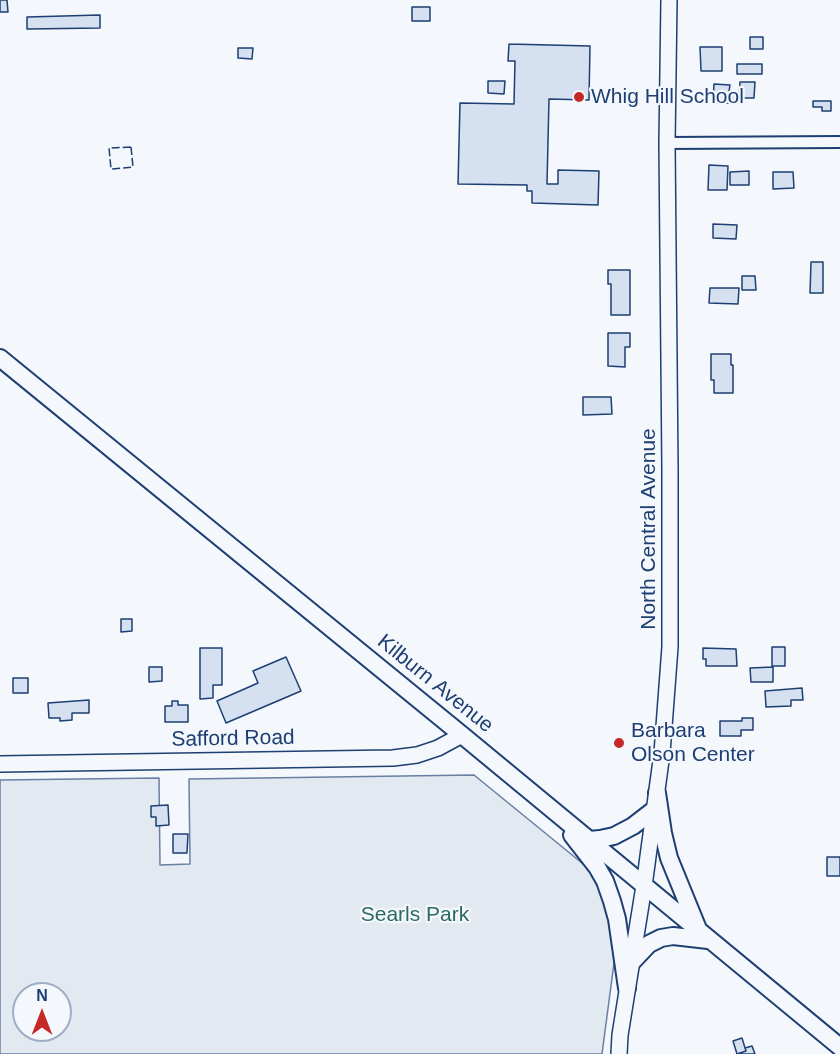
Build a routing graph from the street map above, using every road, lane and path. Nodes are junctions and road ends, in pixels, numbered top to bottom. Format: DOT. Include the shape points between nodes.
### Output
graph roads {
  1 [pos="669,0"];
  2 [pos="840,142"];
  3 [pos="667,143"];
  4 [pos="0,358"];
  5 [pos="462,735"];
  6 [pos="0,764"];
  7 [pos="656,801"];
  8 [pos="554,811"];
  9 [pos="589,840"];
  10 [pos="644,886"];
  11 [pos="705,936"];
  12 [pos="632,962"];
  13 [pos="627,988"];
  14 [pos="840,1047"];
  15 [pos="618,1054"];
  1 -- 3 [label="main road, North Central Avenue"];
  2 -- 3 [label="street"];
  3 -- 7 [label="main road, North Central Avenue" via="670,647"];
  4 -- 5 [label="main road, Kilburn Avenue"];
  5 -- 6 [label="main road, Safford Road" via="438,748 393,758"];
  5 -- 8 [label="main road, Kilburn Avenue"];
  7 -- 9 [label="main road" via="633,826 614,836"];
  7 -- 10 [label="main road, North Central Avenue"];
  7 -- 11 [label="main road" via="669,858"];
  8 -- 9 [label="main road, Kilburn Avenue"];
  8 -- 13 [label="main road" via="605,881 617,919"];
  9 -- 10 [label="main road, Kilburn Avenue"];
  10 -- 11 [label="main road, Kilburn Avenue"];
  10 -- 12 [label="main road, North Central Avenue"];
  11 -- 12 [label="main road" via="661,938 649,944"];
  11 -- 14 [label="main road, Kilburn Avenue"];
  12 -- 13 [label="main road, North Central Avenue"];
  13 -- 15 [label="main road, North Central Avenue"];
}
